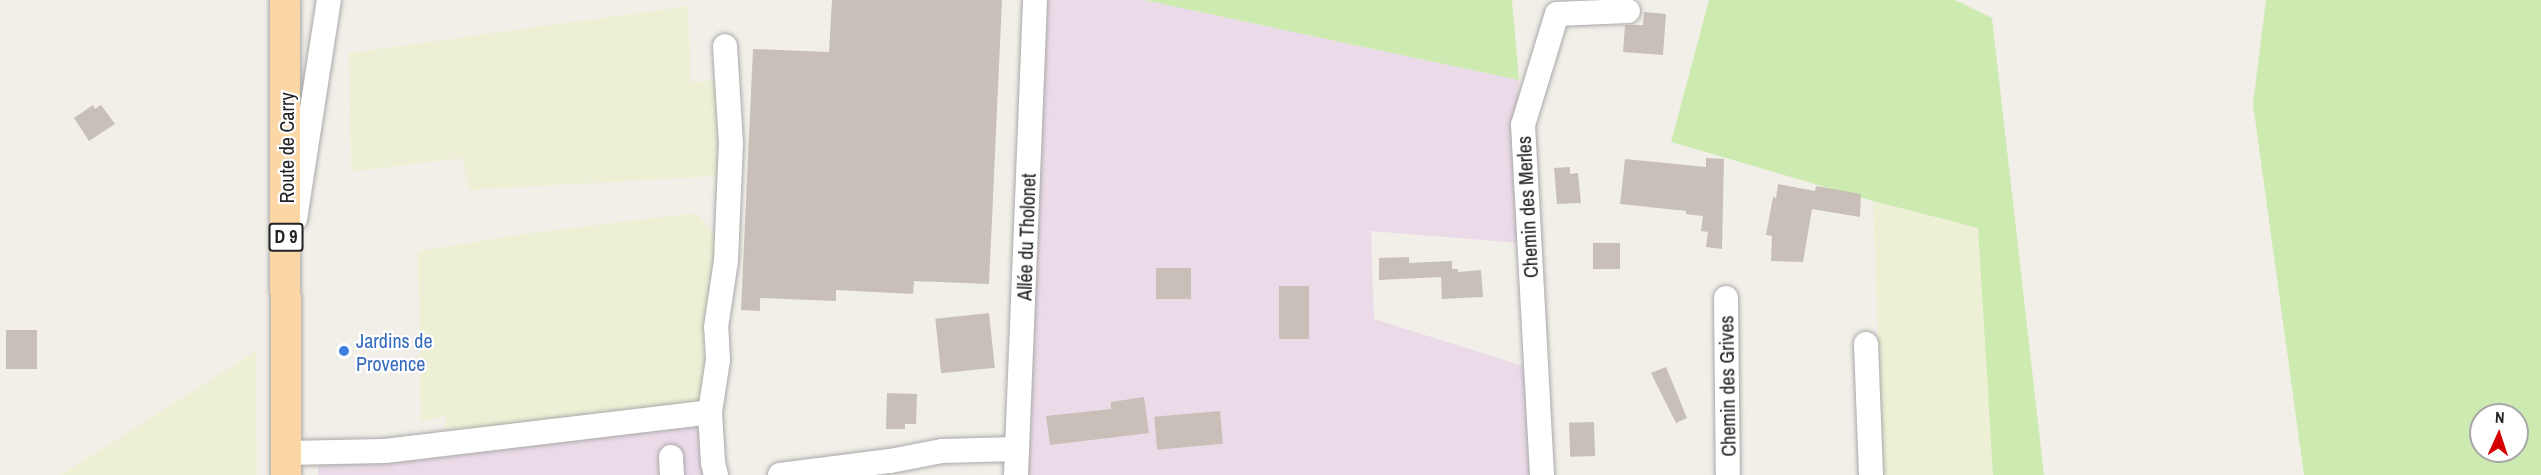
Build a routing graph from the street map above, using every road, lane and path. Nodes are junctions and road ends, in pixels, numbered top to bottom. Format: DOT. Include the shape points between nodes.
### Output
graph roads {
  1 [pos="285,0"];
  2 [pos="329,0"];
  3 [pos="1035,0"];
  4 [pos="1628,11"];
  5 [pos="725,46"];
  6 [pos="286,278"];
  7 [pos="1726,298"];
  8 [pos="1866,344"];
  9 [pos="710,412"];
  10 [pos="1017,449"];
  11 [pos="286,464"];
  12 [pos="716,475"];
  13 [pos="780,475"];
  14 [pos="1016,475"];
  15 [pos="1542,475"];
  16 [pos="1728,475"];
  17 [pos="1871,475"];
  1 -- 6 [label="main road, Route de Carry / D 9"];
  2 -- 6 [label="street"];
  3 -- 10 [label="street, Allée du Tholonet"];
  4 -- 15 [label="street, Chemin des Merles" via="1557,14 1523,125"];
  5 -- 9 [label="street" via="731,144 726,261"];
  6 -- 11 [label="main road, Route de Carry / D 9"];
  7 -- 16 [label="street, Chemin des Grives"];
  8 -- 17 [label="street"];
  9 -- 11 [label="street"];
  9 -- 12 [label="street"];
  10 -- 13 [label="street" via="942,451"];
  10 -- 14 [label="street, Allée du Tholonet"];
}
